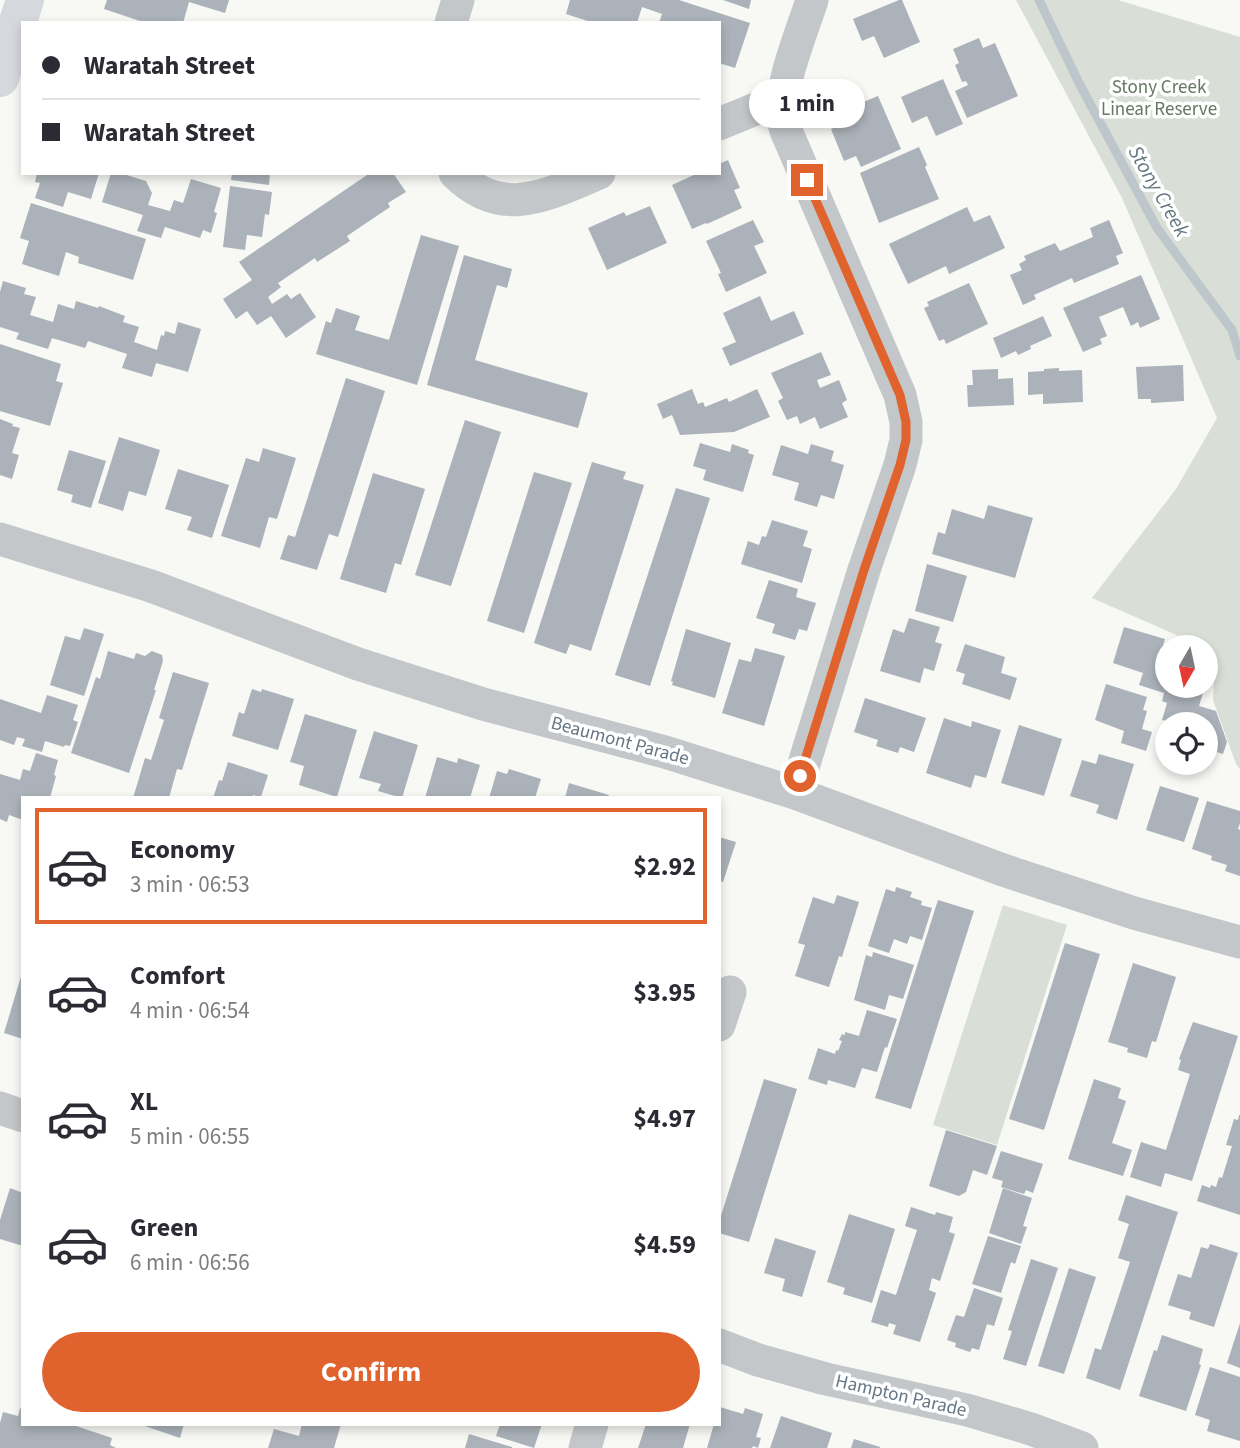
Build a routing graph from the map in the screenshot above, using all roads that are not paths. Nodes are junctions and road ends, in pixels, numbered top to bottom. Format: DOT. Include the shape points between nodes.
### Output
graph roads {
  1 [pos="25,0"];
  2 [pos="457,0"];
  3 [pos="812,0"];
  4 [pos="452,21"];
  5 [pos="0,78"];
  6 [pos="783,94"];
  7 [pos="721,123"];
  8 [pos="457,175"];
  9 [pos="594,175"];
  10 [pos="0,539"];
  11 [pos="794,793"];
  12 [pos="1240,942"];
  13 [pos="730,992"];
  14 [pos="721,1019"];
  15 [pos="0,1108"];
  16 [pos="21,1115"];
  17 [pos="721,1346"];
  18 [pos="591,1426"];
  19 [pos="585,1448"];
  20 [pos="1082,1448"];
  1 -- 5 [label="street"];
  2 -- 4 [label="street"];
  3 -- 6 [label="street"];
  6 -- 7 [label="street"];
  6 -- 11 [label="street" via="787,133 900,395 906,422 900,465"];
  8 -- 9 [label="street" via="467,186 492,198 520,200"];
  10 -- 11 [label="street, Beaumont Parade" via="151,586 371,668 483,704 665,752"];
  11 -- 12 [label="street, Beaumont Parade" via="1003,870"];
  13 -- 14 [label="street"];
  15 -- 16 [label="street"];
  17 -- 20 [label="street, Hampton Parade" via="826,1379 967,1410"];
  18 -- 19 [label="street"];
}
